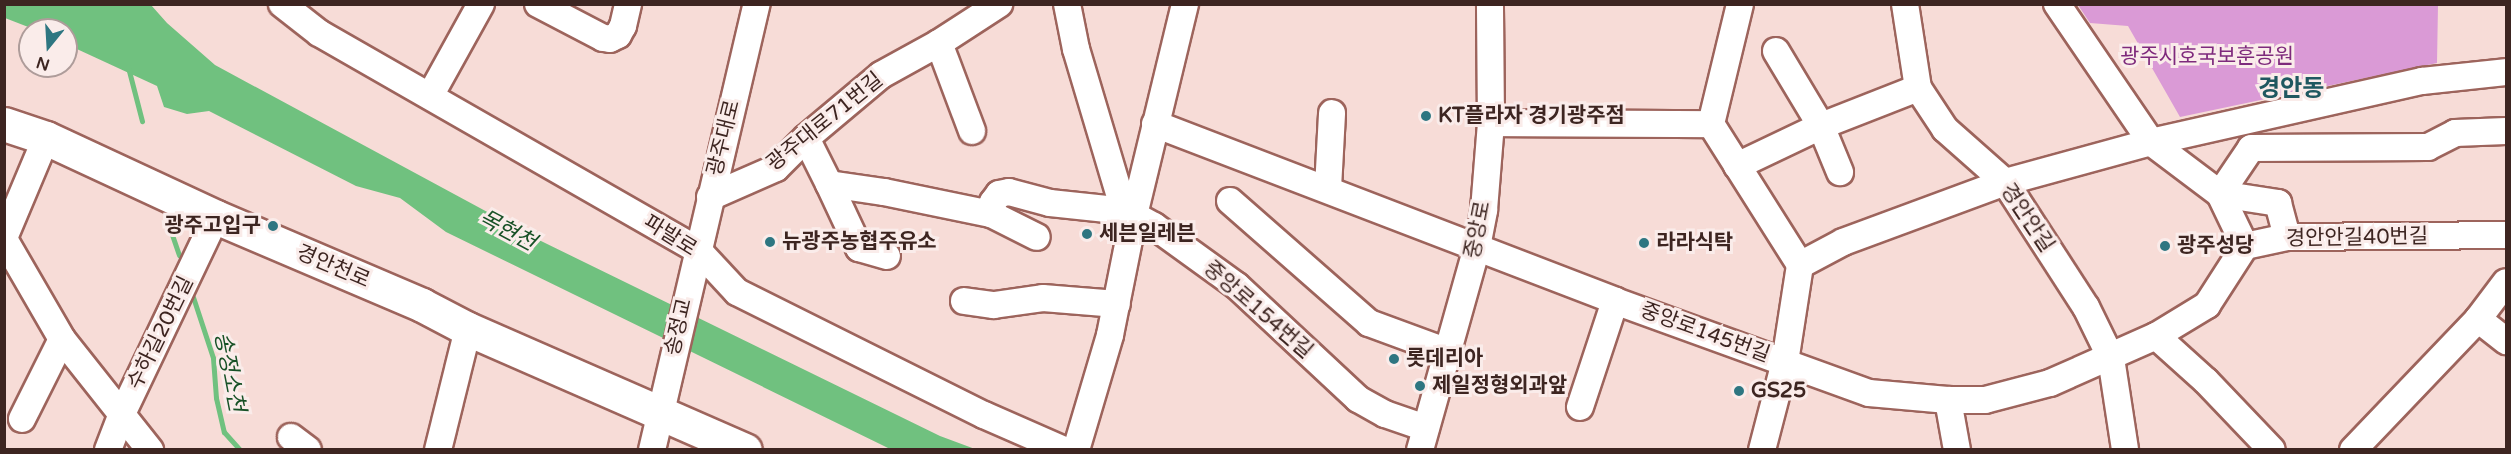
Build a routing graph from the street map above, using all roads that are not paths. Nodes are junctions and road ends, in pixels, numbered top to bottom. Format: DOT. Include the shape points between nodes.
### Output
graph roads {
  1 [pos="282,4"];
  2 [pos="481,4"];
  3 [pos="538,4"];
  4 [pos="628,4"];
  5 [pos="757,4"];
  6 [pos="999,4"];
  7 [pos="1067,4"];
  8 [pos="1185,4"];
  9 [pos="1490,4"];
  10 [pos="1740,4"];
  11 [pos="1905,4"];
  12 [pos="2057,4"];
  13 [pos="939,44"];
  14 [pos="1776,51"];
  15 [pos="2506,72"];
  16 [pos="1918,88"];
  17 [pos="430,96"];
  18 [pos="1332,113"];
  19 [pos="1491,123"];
  20 [pos="4,124"];
  21 [pos="1155,124"];
  22 [pos="1711,124"];
  23 [pos="1821,126"];
  24 [pos="972,131"];
  25 [pos="2506,131"];
  26 [pos="46,138"];
  27 [pos="806,138"];
  28 [pos="2151,142"];
  29 [pos="1737,166"];
  30 [pos="1840,172"];
  31 [pos="2005,182"];
  32 [pos="829,184"];
  33 [pos="1328,188"];
  34 [pos="2220,194"];
  35 [pos="710,197"];
  36 [pos="1230,201"];
  37 [pos="991,214"];
  38 [pos="1134,215"];
  39 [pos="216,217"];
  40 [pos="2506,235"];
  41 [pos="1037,237"];
  42 [pos="2287,237"];
  43 [pos="4,238"];
  44 [pos="2245,246"];
  45 [pos="1477,247"];
  46 [pos="886,256"];
  47 [pos="695,261"];
  48 [pos="1800,265"];
  49 [pos="2506,282"];
  50 [pos="964,301"];
  51 [pos="1615,301"];
  52 [pos="1117,304"];
  53 [pos="2478,319"];
  54 [pos="468,329"];
  55 [pos="2156,336"];
  56 [pos="62,339"];
  57 [pos="2506,341"];
  58 [pos="1448,352"];
  59 [pos="2111,358"];
  60 [pos="1785,362"];
  61 [pos="663,397"];
  62 [pos="1948,400"];
  63 [pos="1580,407"];
  64 [pos="122,414"];
  65 [pos="22,419"];
  66 [pos="1423,439"];
  67 [pos="1763,449"];
  68 [pos="108,450"];
  69 [pos="150,450"];
  70 [pos="438,450"];
  71 [pos="652,450"];
  72 [pos="745,450"];
  73 [pos="1064,450"];
  74 [pos="1076,450"];
  75 [pos="1957,450"];
  76 [pos="2125,450"];
  77 [pos="2272,450"];
  78 [pos="2353,450"];
  1 -- 17 [label="street, 파발로" via="319,33"];
  2 -- 17 [label="street"];
  3 -- 4 [label="street" via="610,39 618,35"];
  5 -- 35 [label="street, 광주대로"];
  6 -- 13 [label="street, 광주대로71번길"];
  7 -- 38 [label="street" via="1076,50 1120,196"];
  8 -- 21 [label="street"];
  9 -- 19 [label="street, 중앙로"];
  10 -- 22 [label="street"];
  11 -- 16 [label="street, 경안안길"];
  12 -- 28 [label="street"];
  13 -- 24 [label="street"];
  13 -- 27 [label="street, 광주대로71번길" via="880,75"];
  14 -- 23 [label="street"];
  15 -- 28 [label="street" via="2422,81"];
  16 -- 23 [label="street"];
  16 -- 31 [label="street, 경안안길" via="1945,129"];
  17 -- 47 [label="street, 파발로"];
  18 -- 33 [label="street"];
  19 -- 22 [label="street"];
  19 -- 45 [label="street, 중앙로"];
  20 -- 26 [label="main road, 경안천로"];
  21 -- 33 [label="street, 중앙로145번길"];
  21 -- 38 [label="street"];
  22 -- 29 [label="street"];
  23 -- 29 [label="street"];
  23 -- 30 [label="street"];
  25 -- 34 [label="street" via="2455,133 2428,147 2251,148"];
  26 -- 39 [label="main road, 경안천로"];
  26 -- 43 [label="street"];
  27 -- 32 [label="street"];
  27 -- 35 [label="street, 광주대로71번길" via="776,168"];
  28 -- 31 [label="street"];
  28 -- 34 [label="street"];
  29 -- 48 [label="street"];
  31 -- 48 [label="street" via="1843,242"];
  31 -- 59 [label="street, 경안안길" via="2086,307"];
  32 -- 37 [label="street"];
  32 -- 46 [label="street" via="859,248"];
  33 -- 45 [label="street, 중앙로145번길"];
  34 -- 42 [label="street" via="2278,203"];
  34 -- 44 [label="street"];
  35 -- 47 [label="street, 광주대로"];
  36 -- 58 [label="street" via="1369,323"];
  37 -- 38 [label="street, 중앙로154번길" via="999,194 1009,192 1050,203 1107,208"];
  37 -- 41 [label="street"];
  38 -- 52 [label="street"];
  38 -- 66 [label="street, 중앙로154번길" via="1237,286 1358,399"];
  39 -- 54 [label="main road, 경안천로" via="423,305"];
  39 -- 64 [label="street, 수하길20번길"];
  40 -- 42 [label="street, 경안안길40번길"];
  42 -- 44 [label="street, 경안안길40번길"];
  43 -- 56 [label="street"];
  44 -- 55 [label="street" via="2207,304"];
  45 -- 51 [label="street, 중앙로145번길"];
  45 -- 58 [label="street, 중앙로"];
  47 -- 61 [label="street, 송정교"];
  47 -- 73 [label="street, 파발로" via="737,292 984,415"];
  48 -- 60 [label="street"];
  49 -- 53 [label="street"];
  50 -- 52 [label="street" via="994,305 1043,298"];
  51 -- 60 [label="street, 중앙로145번길"];
  51 -- 63 [label="street"];
  52 -- 74 [label="street"];
  53 -- 57 [label="street"];
  53 -- 78 [label="street"];
  54 -- 61 [label="main road, 경안천로"];
  54 -- 70 [label="street"];
  55 -- 59 [label="street"];
  55 -- 77 [label="street"];
  56 -- 64 [label="street"];
  56 -- 65 [label="street"];
  58 -- 66 [label="street, 중앙로"];
  59 -- 62 [label="street, 중앙로145번길" via="2039,386 1985,400"];
  59 -- 76 [label="street, 경안안길"];
  60 -- 62 [label="street, 중앙로145번길" via="1869,393"];
  60 -- 67 [label="street"];
  61 -- 71 [label="street"];
  61 -- 72 [label="main road, 경안천로"];
  62 -- 75 [label="street"];
  64 -- 68 [label="street, 수하길20번길"];
  64 -- 69 [label="street"];
}
